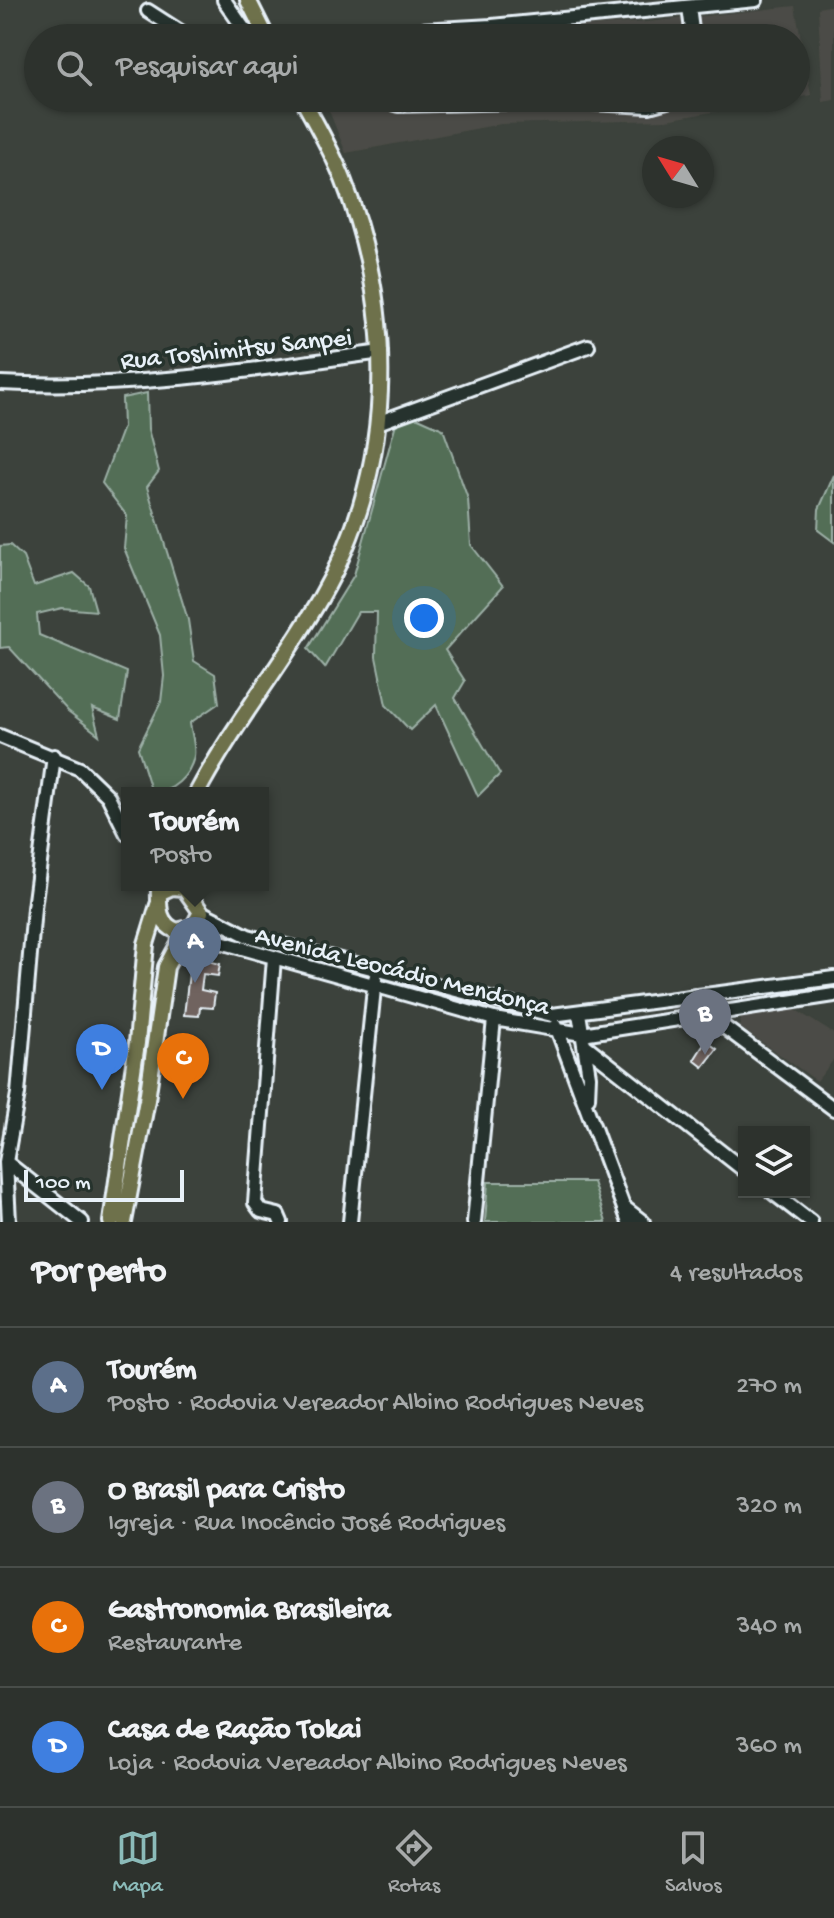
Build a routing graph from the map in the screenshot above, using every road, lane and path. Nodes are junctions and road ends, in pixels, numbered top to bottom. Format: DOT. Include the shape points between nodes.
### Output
graph roads {
  1 [pos="224,0"];
  2 [pos="248,0"];
  3 [pos="756,0"];
  4 [pos="689,7"];
  5 [pos="148,11"];
  6 [pos="551,20"];
  7 [pos="168,24"];
  8 [pos="241,24"];
  9 [pos="260,24"];
  10 [pos="490,24"];
  11 [pos="551,24"];
  12 [pos="691,24"];
  13 [pos="309,112"];
  14 [pos="588,346"];
  15 [pos="381,352"];
  16 [pos="0,383"];
  17 [pos="380,422"];
  18 [pos="0,736"];
  19 [pos="54,756"];
  20 [pos="200,787"];
  21 [pos="121,822"];
  22 [pos="185,891"];
  23 [pos="156,892"];
  24 [pos="201,912"];
  25 [pos="185,932"];
  26 [pos="274,958"];
  27 [pos="377,970"];
  28 [pos="834,978"];
  29 [pos="374,985"];
  30 [pos="834,995"];
  31 [pos="694,996"];
  32 [pos="579,1013"];
  33 [pos="552,1015"];
  34 [pos="708,1015"];
  35 [pos="494,1019"];
  36 [pos="558,1031"];
  37 [pos="584,1040"];
  38 [pos="589,1076"];
  39 [pos="625,1078"];
  40 [pos="834,1109"];
  41 [pos="590,1113"];
  42 [pos="6,1162"];
  43 [pos="738,1165"];
  44 [pos="780,1198"];
  45 [pos="625,1208"];
  46 [pos="9,1222"];
  47 [pos="82,1222"];
  48 [pos="111,1222"];
  49 [pos="124,1222"];
  50 [pos="281,1222"];
  51 [pos="350,1222"];
  52 [pos="474,1222"];
  53 [pos="629,1222"];
  54 [pos="643,1222"];
  55 [pos="811,1222"];
  1 -- 8 [label="street"];
  2 -- 9 [label="main road"];
  3 -- 4 [label="street"];
  4 -- 6 [label="street"];
  4 -- 12 [label="street"];
  5 -- 7 [label="street"];
  6 -- 10 [label="street"];
  6 -- 11 [label="street"];
  13 -- 15 [label="main road" via="342,176 358,224 373,283"];
  14 -- 17 [label="street"];
  15 -- 16 [label="street, Rua Toshimitsu Sanpei" via="180,381"];
  15 -- 17 [label="main road"];
  17 -- 20 [label="main road" via="363,503 335,572"];
  18 -- 19 [label="street"];
  19 -- 21 [label="street" via="80,769 108,796"];
  19 -- 42 [label="street"];
  22 -- 24 [label="main road"];
  23 -- 25 [label="main road" via="170,928"];
  23 -- 48 [label="main road"];
  24 -- 25 [label="main road"];
  24 -- 27 [label="street, Avenida Leocádio Mendonça" via="248,936"];
  25 -- 26 [label="street, Avenida Leocádio Mendonça"];
  25 -- 49 [label="main road" via="166,967"];
  26 -- 29 [label="street, Avenida Leocádio Mendonça"];
  26 -- 50 [label="street" via="255,1203"];
  27 -- 29 [label="street"];
  27 -- 33 [label="street, Avenida Leocádio Mendonça"];
  28 -- 31 [label="street, Avenida Leocádio Mendonça"];
  29 -- 35 [label="street, Avenida Leocádio Mendonça"];
  29 -- 51 [label="street"];
  30 -- 34 [label="street, Avenida Leocádio Mendonça"];
  31 -- 32 [label="street, Avenida Leocádio Mendonça"];
  31 -- 34 [label="street"];
  32 -- 33 [label="street, Avenida Leocádio Mendonça"];
  32 -- 37 [label="street"];
  33 -- 36 [label="street"];
  34 -- 37 [label="street, Avenida Leocádio Mendonça"];
  34 -- 40 [label="street"];
  35 -- 36 [label="street, Avenida Leocádio Mendonça"];
  35 -- 52 [label="street"];
  36 -- 37 [label="street, Avenida Leocádio Mendonça"];
  36 -- 41 [label="street"];
  37 -- 38 [label="street"];
  37 -- 39 [label="street"];
  38 -- 39 [label="street"];
  38 -- 41 [label="street"];
  39 -- 43 [label="street"];
  41 -- 45 [label="street"];
  42 -- 46 [label="street"];
  42 -- 47 [label="street"];
  44 -- 55 [label="street"];
  45 -- 53 [label="street"];
  45 -- 54 [label="street"];
}
